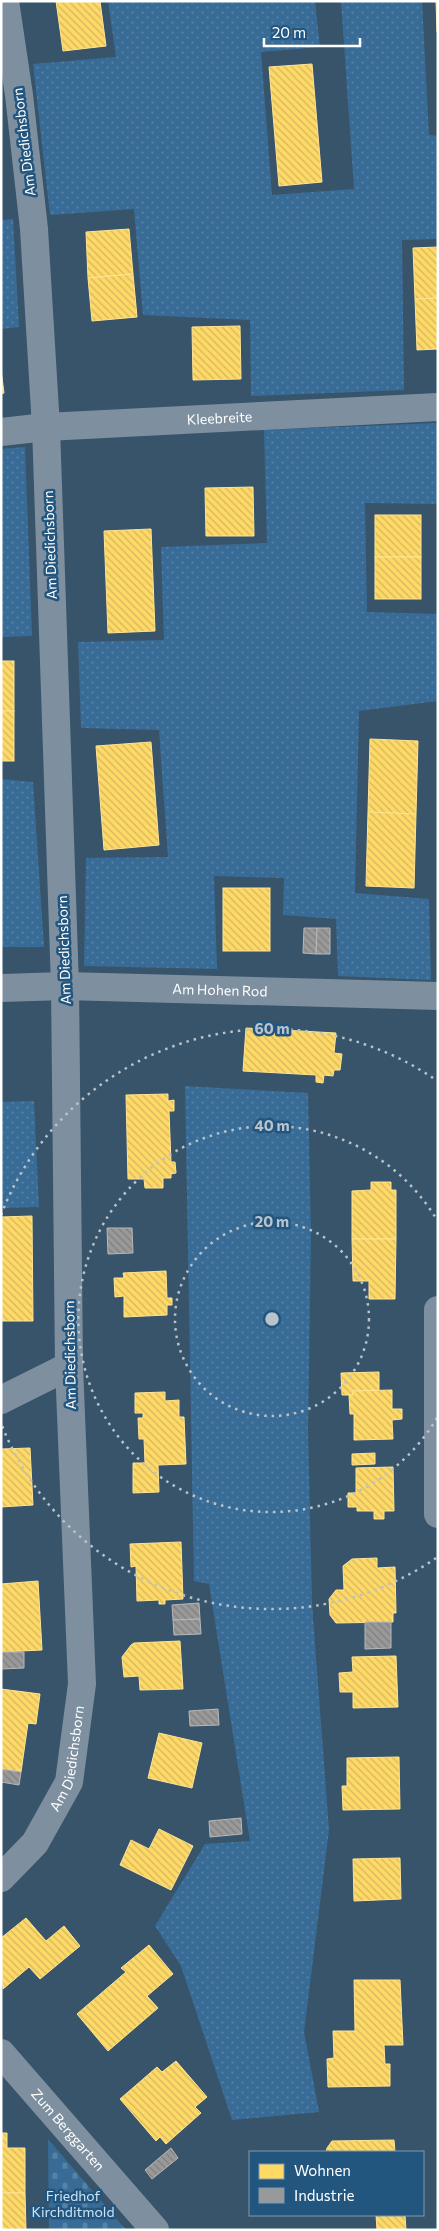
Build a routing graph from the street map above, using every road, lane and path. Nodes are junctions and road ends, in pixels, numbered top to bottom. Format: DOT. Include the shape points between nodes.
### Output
graph roads {
  1 [pos="5,1"];
  2 [pos="438,407"];
  3 [pos="46,427"];
  4 [pos="1,432"];
  5 [pos="66,986"];
  6 [pos="1,988"];
  7 [pos="438,996"];
  8 [pos="438,1310"];
  9 [pos="69,1366"];
  10 [pos="1,1400"];
  11 [pos="438,1514"];
  12 [pos="1,1878"];
  13 [pos="1,2053"];
  14 [pos="155,2230"];
  1 -- 3 [label="street, Am Diedichsborn" via="34,229"];
  2 -- 3 [label="street, Kleebreite"];
  3 -- 4 [label="street, Kleebreite"];
  3 -- 5 [label="street, Am Diedichsborn"];
  5 -- 6 [label="street, Am Hohen Rod"];
  5 -- 7 [label="street, Am Hohen Rod"];
  5 -- 9 [label="street, Am Diedichsborn"];
  8 -- 11 [label="street"];
  9 -- 10 [label="street"];
  9 -- 12 [label="street, Am Diedichsborn" via="82,1684 77,1729 69,1782 35,1843"];
  13 -- 14 [label="street, Zum Berggarten"];
}
